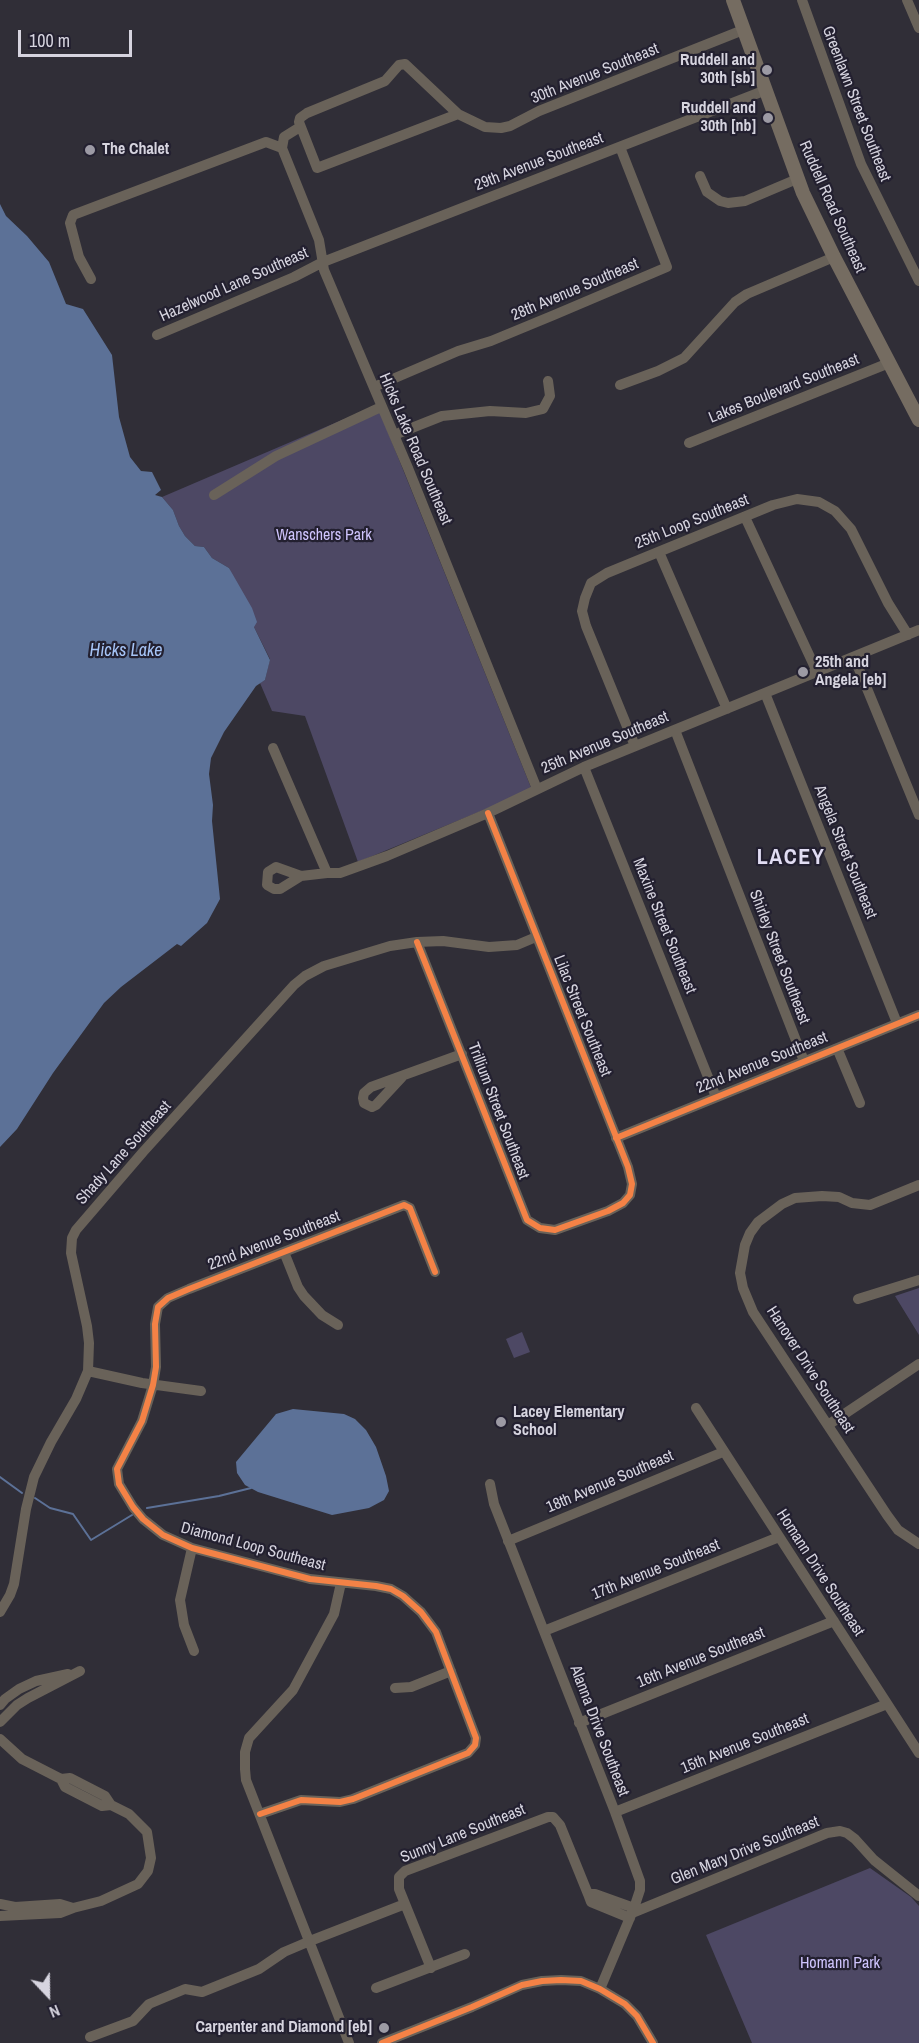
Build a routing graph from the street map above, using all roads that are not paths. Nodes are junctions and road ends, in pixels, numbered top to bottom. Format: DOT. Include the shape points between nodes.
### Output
graph roads {
  1 [pos="733,0"];
  2 [pos="801,0"];
  3 [pos="907,0"];
  4 [pos="919,28"];
  5 [pos="743,30"];
  6 [pos="766,90"];
  7 [pos="458,114"];
  8 [pos="300,127"];
  9 [pos="620,147"];
  10 [pos="282,148"];
  11 [pos="700,176"];
  12 [pos="797,179"];
  13 [pos="834,258"];
  14 [pos="322,262"];
  15 [pos="91,279"];
  16 [pos="919,281"];
  17 [pos="157,335"];
  18 [pos="890,363"];
  19 [pos="548,381"];
  20 [pos="620,385"];
  21 [pos="374,387"];
  22 [pos="381,407"];
  23 [pos="917,413"];
  24 [pos="394,435"];
  25 [pos="689,443"];
  26 [pos="214,495"];
  27 [pos="745,517"];
  28 [pos="660,552"];
  29 [pos="919,630"];
  30 [pos="908,635"];
  31 [pos="854,657"];
  32 [pos="817,672"];
  33 [pos="765,693"];
  34 [pos="727,709"];
  35 [pos="675,729"];
  36 [pos="635,746"];
  37 [pos="273,748"];
  38 [pos="584,767"];
  39 [pos="537,789"];
  40 [pos="488,813"];
  41 [pos="919,815"];
  42 [pos="327,873"];
  43 [pos="302,876"];
  44 [pos="536,937"];
  45 [pos="417,942"];
  46 [pos="919,1015"];
  47 [pos="897,1023"];
  48 [pos="837,1048"];
  49 [pos="462,1054"];
  50 [pos="804,1061"];
  51 [pos="402,1077"];
  52 [pos="716,1097"];
  53 [pos="860,1103"];
  54 [pos="616,1138"];
  55 [pos="919,1185"];
  56 [pos="597,1215"];
  57 [pos="284,1252"];
  58 [pos="435,1272"];
  59 [pos="919,1280"];
  60 [pos="858,1299"];
  61 [pos="159,1307"];
  62 [pos="338,1325"];
  63 [pos="919,1364"];
  64 [pos="88,1371"];
  65 [pos="153,1384"];
  66 [pos="201,1391"];
  67 [pos="696,1408"];
  68 [pos="828,1425"];
  69 [pos="723,1452"];
  70 [pos="490,1484"];
  71 [pos="779,1537"];
  72 [pos="508,1541"];
  73 [pos="919,1544"];
  74 [pos="192,1548"];
  75 [pos="341,1583"];
  76 [pos="0,1612"];
  77 [pos="834,1621"];
  78 [pos="544,1631"];
  79 [pos="194,1651"];
  80 [pos="451,1671"];
  81 [pos="395,1688"];
  82 [pos="887,1704"];
  83 [pos="0,1705"];
  84 [pos="0,1722"];
  85 [pos="579,1722"];
  86 [pos="0,1739"];
  87 [pos="919,1753"];
  88 [pos="615,1812"];
  89 [pos="260,1814"];
  90 [pos="919,1896"];
  91 [pos="0,1904"];
  92 [pos="405,1904"];
  93 [pos="72,1908"];
  94 [pos="632,1913"];
  95 [pos="0,1916"];
  96 [pos="310,1941"];
  97 [pos="465,1954"];
  98 [pos="431,1968"];
  99 [pos="376,1988"];
  100 [pos="600,1989"];
  101 [pos="90,2037"];
  102 [pos="407,2038"];
  103 [pos="349,2043"];
  104 [pos="382,2043"];
  105 [pos="652,2043"];
  1 -- 5 [label="main road, Ruddell Road Southeast"];
  2 -- 16 [label="street, Greenlawn Street Southeast" via="857,155"];
  3 -- 4 [label="street"];
  5 -- 6 [label="main road, Ruddell Road Southeast"];
  5 -- 7 [label="street, 30th Avenue Southeast" via="510,126 485,127"];
  6 -- 9 [label="street, 29th Avenue Southeast"];
  6 -- 12 [label="main road, Ruddell Road Southeast"];
  7 -- 8 [label="street" via="317,168"];
  7 -- 8 [label="street, 30th Avenue Southeast" via="409,65 402,64 379,84 303,115"];
  8 -- 10 [label="street" via="284,137"];
  9 -- 14 [label="street, 29th Avenue Southeast"];
  9 -- 21 [label="street, 28th Avenue Southeast" via="667,267"];
  10 -- 14 [label="street, Hicks Lake Road Southeast" via="319,240"];
  10 -- 15 [label="street" via="266,142 74,215 70,223 79,257"];
  11 -- 12 [label="street" via="706,192 728,203 745,201"];
  12 -- 13 [label="main road, Ruddell Road Southeast"];
  13 -- 18 [label="main road, Ruddell Road Southeast"];
  13 -- 20 [label="street" via="747,294 684,358"];
  14 -- 17 [label="street, Hazelwood Lane Southeast"];
  14 -- 21 [label="street, Hicks Lake Road Southeast"];
  18 -- 23 [label="main road, Ruddell Road Southeast"];
  18 -- 25 [label="street, Lakes Boulevard Southeast"];
  19 -- 24 [label="street" via="550,396 543,409 442,416"];
  21 -- 22 [label="street, Hicks Lake Road Southeast"];
  22 -- 24 [label="street, Hicks Lake Road Southeast"];
  22 -- 26 [label="street" via="276,456"];
  24 -- 39 [label="street, Hicks Lake Road Southeast"];
  27 -- 28 [label="street, 25th Loop Southeast"];
  27 -- 30 [label="street, 25th Loop Southeast" via="797,500 819,502 835,511 851,529"];
  27 -- 32 [label="street"];
  28 -- 34 [label="street"];
  28 -- 36 [label="street, 25th Loop Southeast" via="607,573 591,584 582,611"];
  29 -- 30 [label="street, 25th Avenue Southeast"];
  30 -- 31 [label="street, 25th Avenue Southeast"];
  31 -- 32 [label="street, 25th Avenue Southeast"];
  31 -- 41 [label="street"];
  32 -- 33 [label="street, 25th Avenue Southeast"];
  33 -- 34 [label="street, 25th Avenue Southeast"];
  33 -- 47 [label="street, Angela Street Southeast"];
  34 -- 35 [label="street, 25th Avenue Southeast"];
  35 -- 36 [label="street, 25th Avenue Southeast"];
  35 -- 50 [label="street, Shirley Street Southeast"];
  36 -- 38 [label="street, 25th Avenue Southeast"];
  37 -- 42 [label="street"];
  38 -- 39 [label="street, 25th Avenue Southeast"];
  38 -- 52 [label="street, Maxine Street Southeast"];
  39 -- 40 [label="street, 25th Avenue Southeast"];
  40 -- 42 [label="street, 25th Avenue Southeast" via="349,870"];
  40 -- 44 [label="street, Lilac Street Southeast"];
  42 -- 43 [label="street, 25th Avenue Southeast"];
  44 -- 45 [label="street, Shady Lane Southeast" via="517,945 489,947"];
  44 -- 54 [label="street, Lilac Street Southeast"];
  45 -- 49 [label="street, Trillium Street Southeast"];
  45 -- 64 [label="street, Shady Lane Southeast" via="346,958 320,968 294,985 76,1230 71,1253 87,1326"];
  46 -- 47 [label="street, 22nd Avenue Southeast"];
  47 -- 48 [label="street, 22nd Avenue Southeast"];
  48 -- 50 [label="street, 22nd Avenue Southeast"];
  48 -- 53 [label="street"];
  49 -- 51 [label="street"];
  49 -- 56 [label="street, Trillium Street Southeast" via="527,1220 540,1228 555,1230"];
  50 -- 52 [label="street, 22nd Avenue Southeast"];
  52 -- 54 [label="street, 22nd Avenue Southeast"];
  54 -- 56 [label="street, Lilac Street Southeast" via="628,1167 630,1195 623,1203"];
  55 -- 68 [label="street, Hanover Drive Southeast" via="870,1205 839,1197 795,1198 782,1203 750,1233 742,1259 742,1288 753,1312"];
  57 -- 58 [label="street, 22nd Avenue Southeast" via="404,1205 410,1208"];
  57 -- 61 [label="street, 22nd Avenue Southeast" via="168,1298"];
  57 -- 62 [label="street" via="304,1296 322,1316"];
  59 -- 60 [label="street"];
  61 -- 65 [label="street, Diamond Loop Southeast"];
  63 -- 68 [label="street"];
  64 -- 65 [label="street"];
  64 -- 76 [label="street, Shady Lane Southeast" via="34,1477 14,1584"];
  65 -- 66 [label="street"];
  65 -- 74 [label="street, Diamond Loop Southeast" via="142,1421 117,1469 118,1479 143,1519 163,1535"];
  67 -- 69 [label="street, Homann Drive Southeast"];
  68 -- 73 [label="street, Hanover Drive Southeast" via="898,1530"];
  69 -- 71 [label="street, Homann Drive Southeast"];
  69 -- 72 [label="street, 18th Avenue Southeast"];
  70 -- 72 [label="street, Alanna Drive Southeast"];
  71 -- 77 [label="street, Homann Drive Southeast"];
  71 -- 78 [label="street, 17th Avenue Southeast"];
  72 -- 78 [label="street, Alanna Drive Southeast"];
  74 -- 75 [label="street, Diamond Loop Southeast" via="310,1579"];
  74 -- 79 [label="street" via="180,1600"];
  75 -- 80 [label="street, Diamond Loop Southeast" via="391,1590 412,1604 436,1632"];
  75 -- 89 [label="street" via="334,1614 293,1690 249,1738 246,1780"];
  77 -- 82 [label="street, Homann Drive Southeast"];
  77 -- 85 [label="street, 16th Avenue Southeast"];
  78 -- 85 [label="street, Alanna Drive Southeast"];
  80 -- 81 [label="street" via="411,1687"];
  80 -- 89 [label="street, Diamond Loop Southeast" via="476,1738 468,1753 353,1799 301,1800"];
  82 -- 87 [label="street, Homann Drive Southeast"];
  82 -- 88 [label="street, 15th Avenue Southeast"];
  83 -- 84 [label="street" via="36,1681 80,1671 17,1705"];
  85 -- 88 [label="street, Alanna Drive Southeast"];
  86 -- 93 [label="street" via="22,1759 105,1796 111,1806 129,1814 147,1832 151,1858 148,1871 138,1884 101,1901"];
  88 -- 94 [label="street, Alanna Drive Southeast" via="640,1881"];
  89 -- 96 [label="street"];
  90 -- 94 [label="street, Glen Mary Drive Southeast" via="874,1860 855,1839 840,1831"];
  91 -- 93 [label="street" via="60,1904"];
  92 -- 94 [label="street, Sunny Lane Southeast" via="398,1882 405,1871 548,1816 560,1825 588,1894"];
  92 -- 96 [label="street"];
  92 -- 98 [label="street"];
  93 -- 95 [label="street" via="60,1913"];
  94 -- 100 [label="street, Alanna Drive Southeast"];
  96 -- 101 [label="street" via="258,1969 202,1992 185,1989 149,2004 133,2021"];
  96 -- 103 [label="street"];
  97 -- 98 [label="street"];
  98 -- 99 [label="street"];
  100 -- 102 [label="street" via="581,1981 522,1985"];
  100 -- 105 [label="street" via="637,2016"];
  102 -- 104 [label="street"];
}
